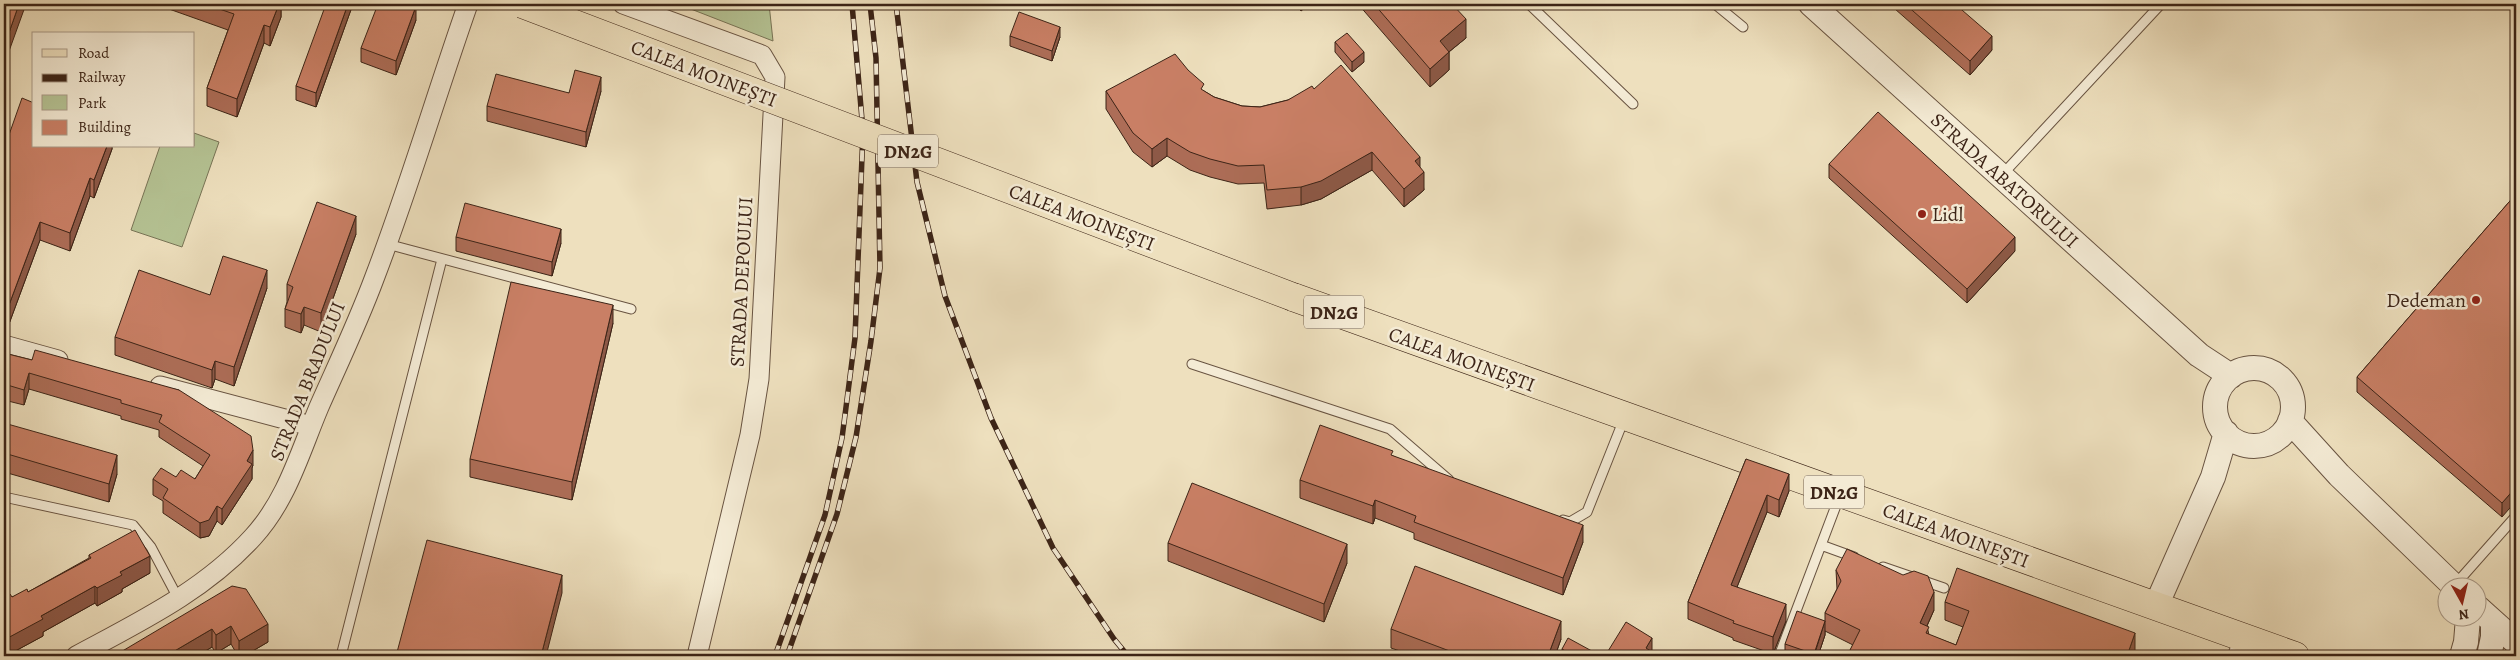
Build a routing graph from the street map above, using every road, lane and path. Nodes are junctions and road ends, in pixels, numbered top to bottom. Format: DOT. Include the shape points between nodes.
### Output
graph roads {
  1 [pos="452,4"];
  2 [pos="522,4"];
  3 [pos="623,4"];
  4 [pos="1530,4"];
  5 [pos="1715,4"];
  6 [pos="1811,4"];
  7 [pos="2161,4"];
  8 [pos="463,18"];
  9 [pos="1743,27"];
  10 [pos="1633,104"];
  11 [pos="2001,176"];
  12 [pos="387,244"];
  13 [pos="442,259"];
  14 [pos="630,309"];
  15 [pos="4,345"];
  16 [pos="71,363"];
  17 [pos="1192,364"];
  18 [pos="138,381"];
  19 [pos="2225,383"];
  20 [pos="1625,417"];
  21 [pos="311,426"];
  22 [pos="2284,429"];
  23 [pos="2233,438"];
  24 [pos="1458,483"];
  25 [pos="1840,494"];
  26 [pos="4,497"];
  27 [pos="1551,516"];
  28 [pos="2516,516"];
  29 [pos="1821,545"];
  30 [pos="2446,578"];
  31 [pos="2463,578"];
  32 [pos="1944,588"];
  33 [pos="179,600"];
  34 [pos="2156,606"];
  35 [pos="2488,618"];
  36 [pos="2488,624"];
  37 [pos="2467,628"];
  38 [pos="2516,642"];
  39 [pos="2236,646"];
  40 [pos="76,656"];
  41 [pos="341,656"];
  42 [pos="697,656"];
  43 [pos="1779,656"];
  44 [pos="2295,656"];
  45 [pos="2462,656"];
  46 [pos="2488,656"];
  1 -- 8 [label="street"];
  2 -- 20 [label="main road, CALEA MOINEȘTI / DN2G, bridge" via="1293,297"];
  3 -- 42 [label="street, STRADA DEPOULUI" via="762,55 775,77 759,379 750,435"];
  4 -- 10 [label="lane"];
  5 -- 9 [label="lane"];
  6 -- 11 [label="street, STRADA ABATORULUI"];
  7 -- 11 [label="lane"];
  8 -- 12 [label="street, STRADA BRADULUI"];
  11 -- 19 [label="street, STRADA ABATORULUI" via="2199,355"];
  12 -- 13 [label="lane"];
  12 -- 21 [label="street, STRADA BRADULUI"];
  13 -- 14 [label="lane"];
  13 -- 41 [label="lane"];
  15 -- 16 [label="street"];
  17 -- 24 [label="lane" via="1390,429 1449,480"];
  18 -- 21 [label="street"];
  19 -- 22 [label="street" via="2241,371 2253,368 2280,378 2293,402"];
  19 -- 23 [label="street" via="2215,408 2220,426"];
  20 -- 25 [label="main road, CALEA MOINEȘTI / DN2G"];
  20 -- 27 [label="lane" via="1587,512 1570,522"];
  21 -- 33 [label="street, STRADA BRADULUI" via="290,482 255,536 227,564"];
  22 -- 23 [label="street" via="2260,445"];
  22 -- 30 [label="street" via="2339,475"];
  23 -- 34 [label="street"];
  25 -- 29 [label="lane"];
  25 -- 34 [label="main road, CALEA MOINEȘTI / DN2G"];
  26 -- 33 [label="lane" via="133,525 151,547"];
  28 -- 31 [label="lane"];
  29 -- 32 [label="lane"];
  29 -- 43 [label="lane"];
  33 -- 40 [label="street, STRADA BRADULUI"];
  34 -- 39 [label="main road, CALEA MOINEȘTI / DN2G"];
  35 -- 38 [label="street"];
  36 -- 46 [label="street" via="2493,638"];
  37 -- 45 [label="street"];
  39 -- 44 [label="main road, CALEA MOINEȘTI / DN2G"];
}
